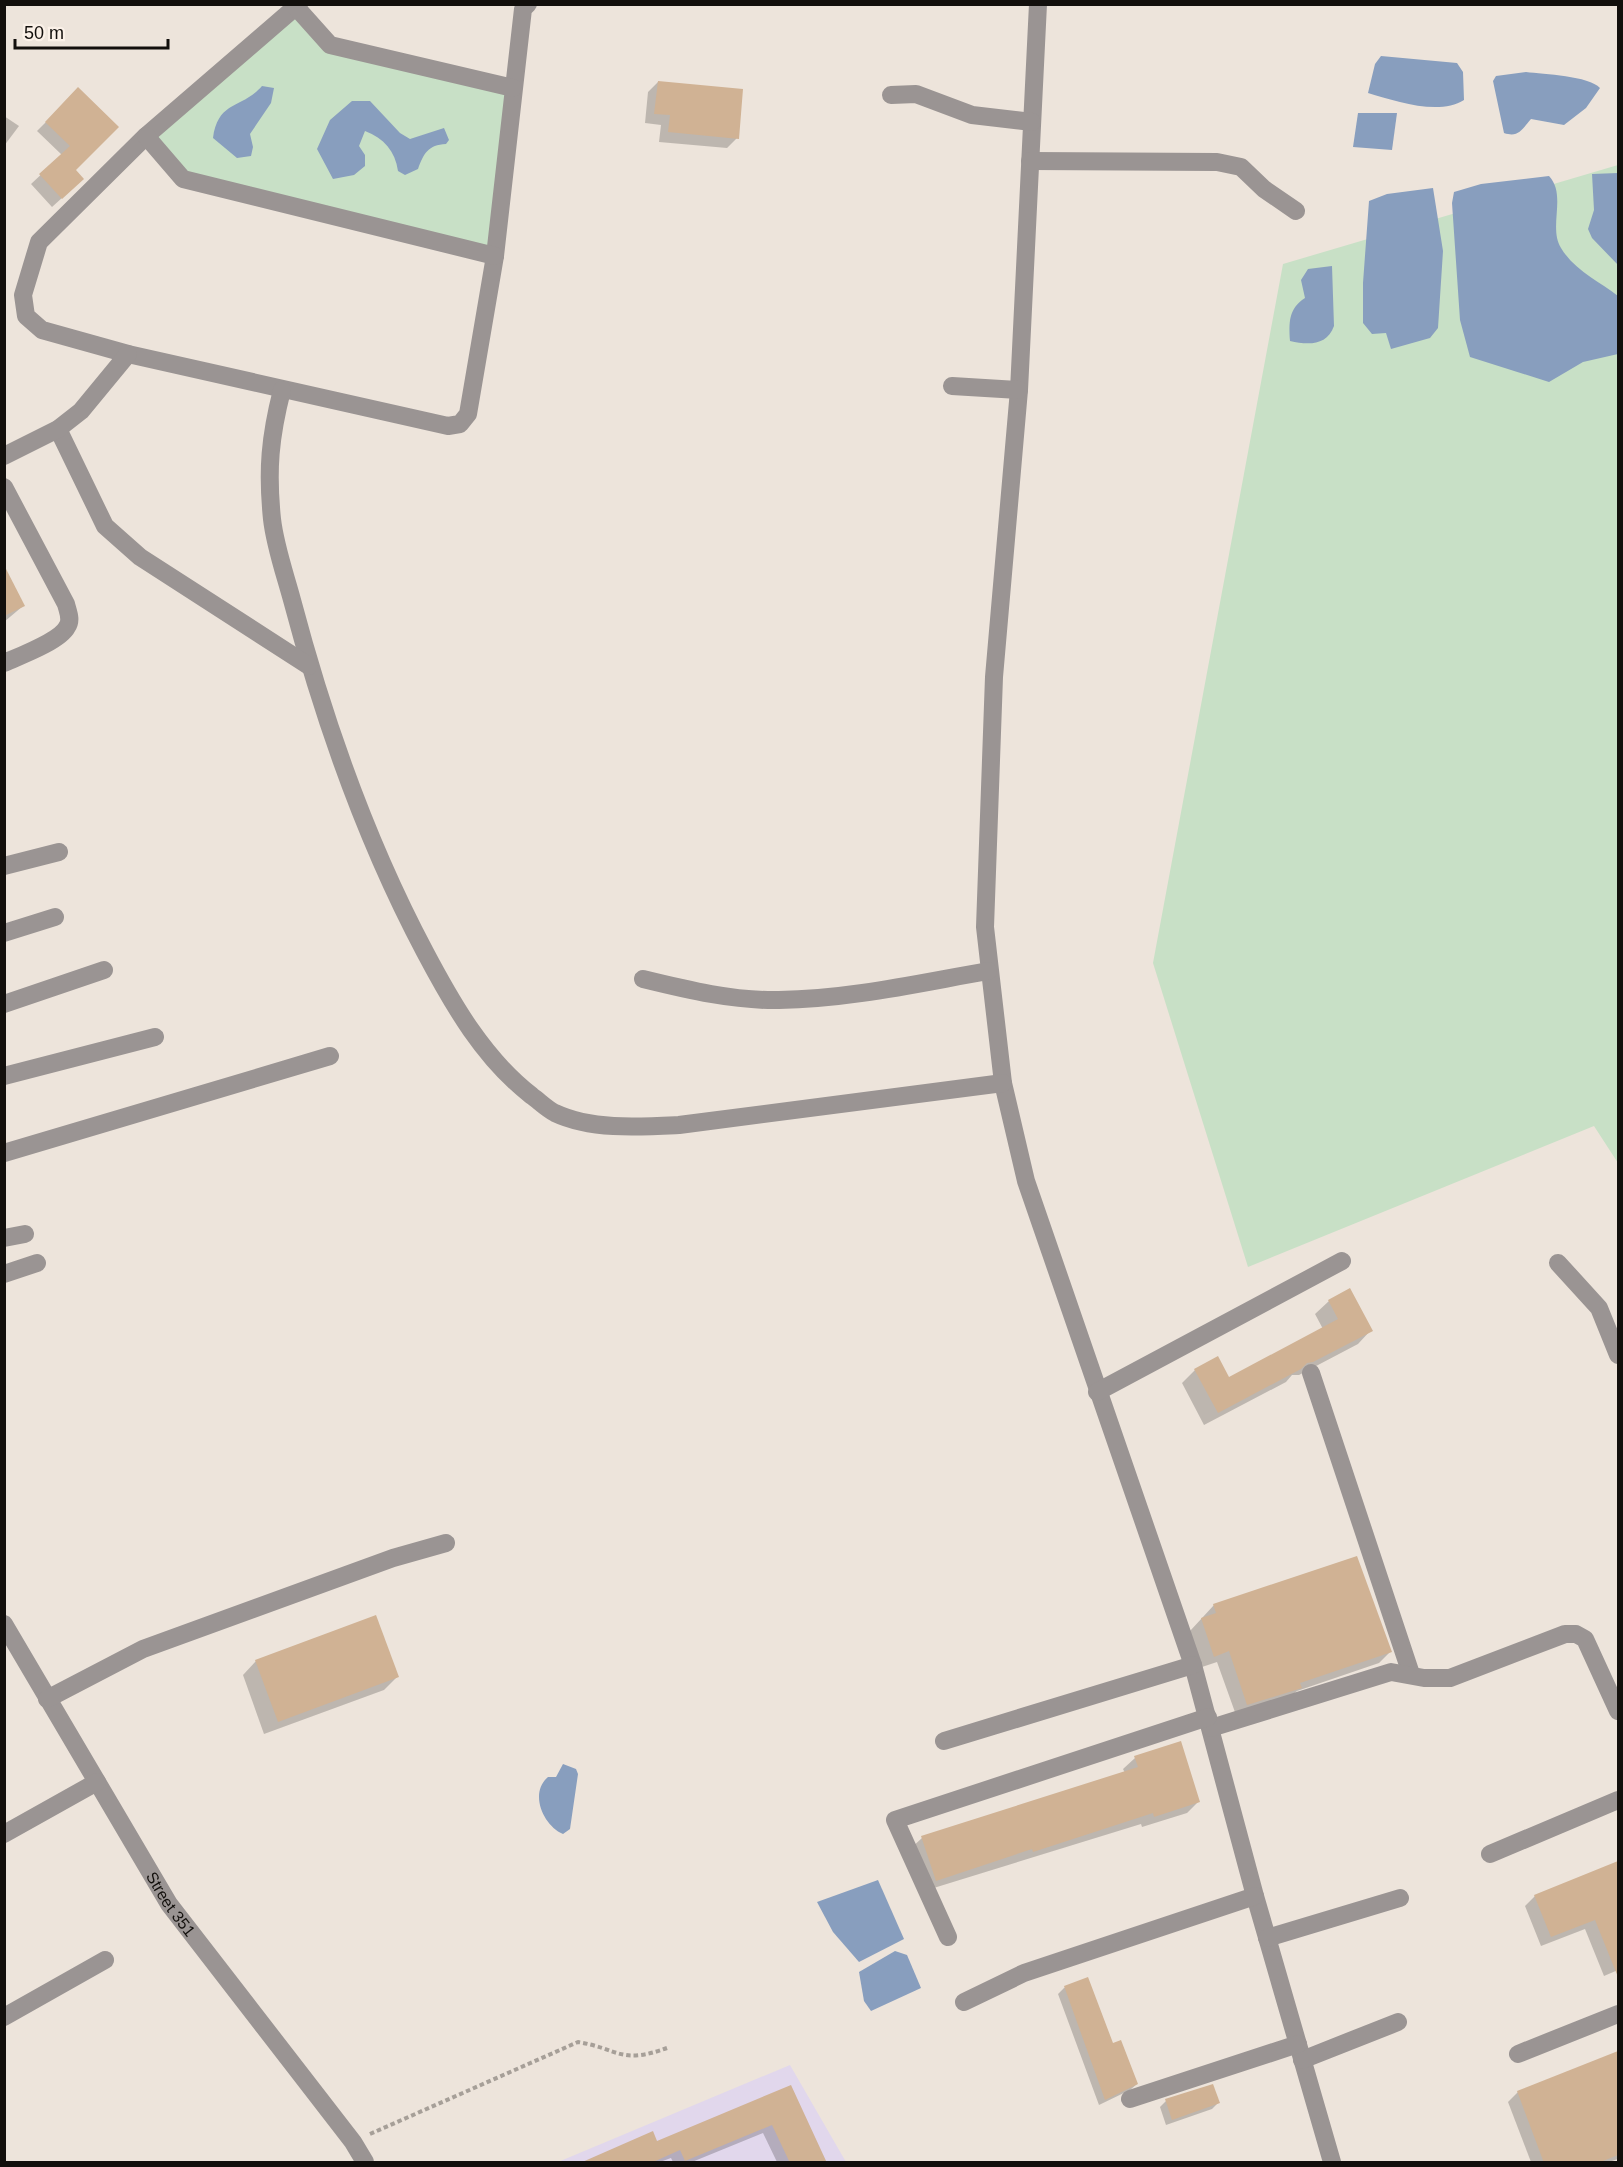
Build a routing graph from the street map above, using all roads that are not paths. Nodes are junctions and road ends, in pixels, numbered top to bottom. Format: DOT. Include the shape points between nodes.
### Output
graph roads {
  1 [pos="528,4"];
  2 [pos="297,6"];
  3 [pos="1043,7"];
  4 [pos="513,88"];
  5 [pos="891,95"];
  6 [pos="1032,122"];
  7 [pos="146,136"];
  8 [pos="1030,161"];
  9 [pos="1296,211"];
  10 [pos="495,256"];
  11 [pos="128,354"];
  12 [pos="952,386"];
  13 [pos="282,390"];
  14 [pos="1019,390"];
  15 [pos="58,429"];
  16 [pos="4,456"];
  17 [pos="4,487"];
  18 [pos="4,663"];
  19 [pos="309,666"];
  20 [pos="59,852"];
  21 [pos="4,866"];
  22 [pos="55,917"];
  23 [pos="4,933"];
  24 [pos="104,970"];
  25 [pos="988,971"];
  26 [pos="644,979"];
  27 [pos="4,1004"];
  28 [pos="156,1037"];
  29 [pos="330,1056"];
  30 [pos="4,1076"];
  31 [pos="1003,1083"];
  32 [pos="4,1153"];
  33 [pos="25,1234"];
  34 [pos="4,1238"];
  35 [pos="1342,1261"];
  36 [pos="37,1263"];
  37 [pos="1558,1263"];
  38 [pos="4,1274"];
  39 [pos="1618,1355"];
  40 [pos="1311,1373"];
  41 [pos="1097,1392"];
  42 [pos="446,1543"];
  43 [pos="4,1624"];
  44 [pos="1194,1665"];
  45 [pos="1411,1674"];
  46 [pos="47,1699"];
  47 [pos="1618,1711"];
  48 [pos="1209,1723"];
  49 [pos="944,1740"];
  50 [pos="97,1782"];
  51 [pos="1618,1800"];
  52 [pos="4,1834"];
  53 [pos="1490,1854"];
  54 [pos="1255,1896"];
  55 [pos="1400,1898"];
  56 [pos="948,1936"];
  57 [pos="1267,1938"];
  58 [pos="105,1960"];
  59 [pos="964,2002"];
  60 [pos="1618,2014"];
  61 [pos="4,2017"];
  62 [pos="1398,2022"];
  63 [pos="1300,2052"];
  64 [pos="1518,2054"];
  65 [pos="1130,2099"];
  66 [pos="365,2163"];
  67 [pos="1332,2163"];
  1 -- 4 [label="street" via="523,9"];
  2 -- 4 [label="street" via="330,45"];
  2 -- 7 [label="street"];
  3 -- 6 [label="street"];
  4 -- 10 [label="street"];
  5 -- 6 [label="street" via="916,94 972,115"];
  6 -- 8 [label="street"];
  7 -- 10 [label="street" via="183,179"];
  7 -- 11 [label="street" via="39,242 23,295 26,316 42,330"];
  8 -- 9 [label="street" via="1217,162 1241,167"];
  8 -- 14 [label="street"];
  10 -- 13 [label="street" via="468,414 460,424 447,426"];
  11 -- 13 [label="street"];
  11 -- 15 [label="street" via="81,411"];
  12 -- 14 [label="street"];
  13 -- 19 [label="street" via="271,435 268,472 272,522"];
  14 -- 25 [label="street" via="994,677 985,927"];
  15 -- 16 [label="street"];
  15 -- 19 [label="street" via="105,526 140,557"];
  17 -- 18 [label="street" via="66,604 70,620 67,629 56,638"];
  19 -- 31 [label="street" via="367,828 442,983 466,1024 511,1079 554,1113 637,1127 679,1125"];
  20 -- 21 [label="street"];
  22 -- 23 [label="street"];
  24 -- 27 [label="street"];
  25 -- 26 [label="street" via="853,995 778,1000 701,993"];
  25 -- 31 [label="street"];
  28 -- 30 [label="street"];
  29 -- 32 [label="street"];
  31 -- 41 [label="street" via="1026,1181"];
  33 -- 34 [label="street"];
  35 -- 41 [label="street"];
  36 -- 38 [label="street"];
  37 -- 39 [label="street" via="1599,1308"];
  40 -- 45 [label="street"];
  41 -- 44 [label="street"];
  42 -- 46 [label="street" via="393,1558 143,1649"];
  43 -- 46 [label="street, Street 351"];
  44 -- 48 [label="street"];
  44 -- 49 [label="street"];
  45 -- 47 [label="street" via="1450,1678 1564,1634 1576,1634 1585,1639"];
  45 -- 48 [label="street" via="1391,1672"];
  46 -- 50 [label="street, Street 351"];
  48 -- 54 [label="street"];
  48 -- 56 [label="street" via="895,1820"];
  50 -- 52 [label="street"];
  50 -- 66 [label="street, Street 351" via="169,1904 353,2142"];
  51 -- 53 [label="street"];
  54 -- 57 [label="street"];
  54 -- 59 [label="street" via="1046,1965"];
  55 -- 57 [label="street"];
  57 -- 63 [label="street"];
  58 -- 61 [label="street"];
  60 -- 64 [label="street"];
  62 -- 63 [label="street"];
  63 -- 65 [label="street"];
  63 -- 67 [label="street"];
}
